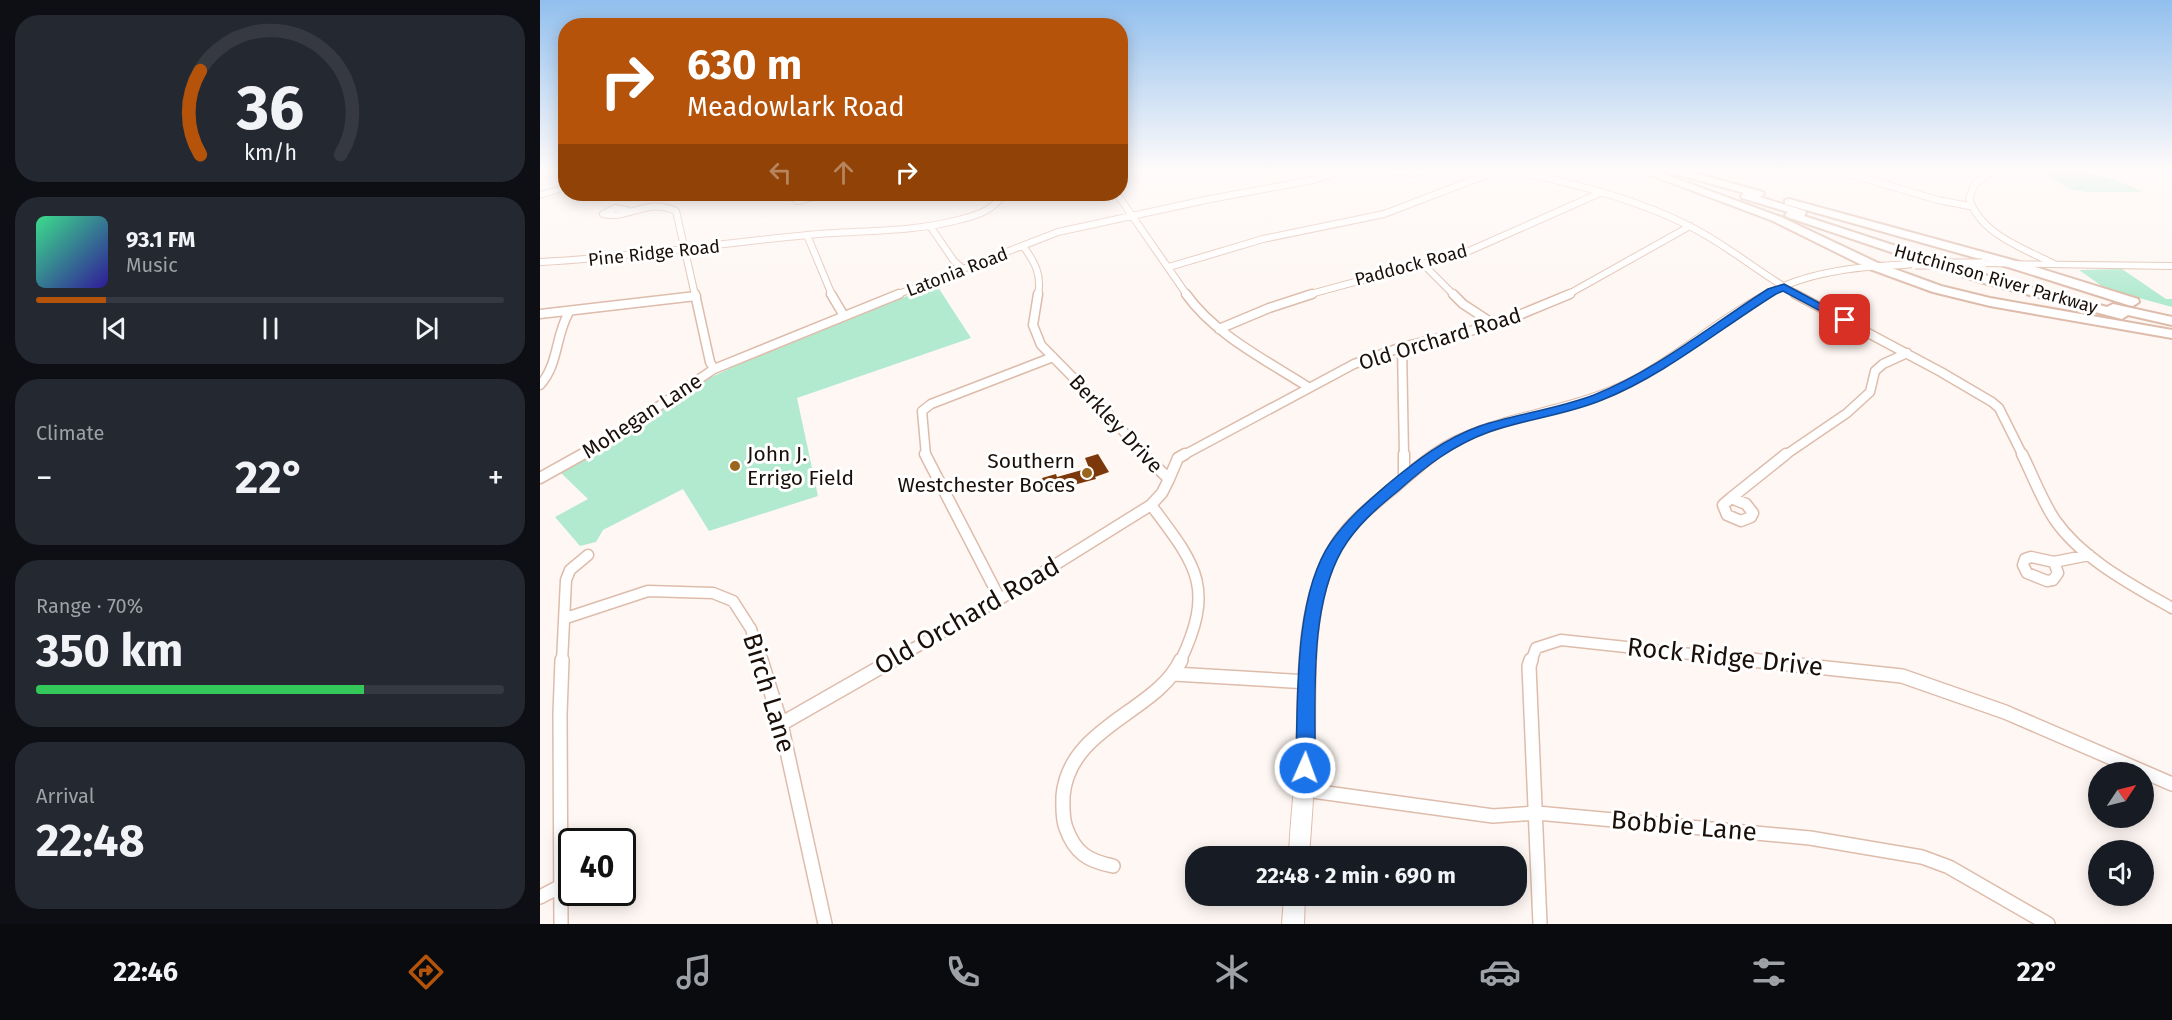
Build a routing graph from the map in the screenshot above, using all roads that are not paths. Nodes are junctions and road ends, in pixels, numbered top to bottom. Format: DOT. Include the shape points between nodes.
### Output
graph roads {
  1 [pos="675,212"];
  2 [pos="981,212"];
  3 [pos="1131,212"];
  4 [pos="1155,212"];
  5 [pos="1389,212"];
  6 [pos="1559,212"];
  7 [pos="1652,212"];
  8 [pos="1758,212"];
  9 [pos="1782,212"];
  10 [pos="1797,212"];
  11 [pos="1825,212"];
  12 [pos="1973,212"];
  13 [pos="1135,217"];
  14 [pos="930,226"];
  15 [pos="1690,226"];
  16 [pos="807,235"];
  17 [pos="1023,246"];
  18 [pos="686,251"];
  19 [pos="540,262"];
  20 [pos="2012,264"];
  21 [pos="2054,264"];
  22 [pos="1424,265"];
  23 [pos="1874,266"];
  24 [pos="2172,266"];
  25 [pos="1169,267"];
  26 [pos="962,268"];
  27 [pos="1784,287"];
  28 [pos="696,296"];
  29 [pos="569,312"];
  30 [pos="2172,312"];
  31 [pos="540,314"];
  32 [pos="844,316"];
  33 [pos="2172,321"];
  34 [pos="1495,325"];
  35 [pos="2172,326"];
  36 [pos="1219,329"];
  37 [pos="2172,334"];
  38 [pos="1401,347"];
  39 [pos="1907,353"];
  40 [pos="1053,357"];
  41 [pos="714,369"];
  42 [pos="540,385"];
  43 [pos="1308,387"];
  44 [pos="540,478"];
  45 [pos="1169,478"];
  46 [pos="1404,478"];
  47 [pos="1731,498"];
  48 [pos="1151,505"];
  49 [pos="588,555"];
  50 [pos="2089,555"];
  51 [pos="2054,562"];
  52 [pos="1000,599"];
  53 [pos="2172,608"];
  54 [pos="566,618"];
  55 [pos="1174,674"];
  56 [pos="1308,682"];
  57 [pos="781,724"];
  58 [pos="2172,784"];
  59 [pos="1305,790"];
  60 [pos="1537,813"];
  61 [pos="561,828"];
  62 [pos="1300,846"];
  63 [pos="1113,866"];
  64 [pos="558,888"];
  65 [pos="540,897"];
  66 [pos="561,906"];
  67 [pos="1294,906"];
  68 [pos="561,924"];
  69 [pos="825,924"];
  70 [pos="1293,924"];
  71 [pos="1540,924"];
  72 [pos="2048,924"];
  1 -- 18 [label="street, Mohegan Lane"];
  2 -- 14 [label="street, Pine Ridge Road"];
  3 -- 13 [label="street"];
  4 -- 13 [label="street, Latonia Road"];
  5 -- 25 [label="street" via="1263,239"];
  6 -- 22 [label="street, Paddock Road" via="1510,235"];
  7 -- 15 [label="street"];
  8 -- 23 [label="highway"];
  9 -- 35 [label="highway, Hutchinson River Parkway" via="1992,281"];
  10 -- 33 [label="highway, Hutchinson River Parkway" via="2015,282"];
  11 -- 20 [label="highway"];
  12 -- 21 [label="street" via="1997,232"];
  13 -- 17 [label="street, Latonia Road" via="1058,232"];
  13 -- 25 [label="street"];
  14 -- 16 [label="street, Pine Ridge Road"];
  14 -- 26 [label="street"];
  15 -- 27 [label="street"];
  15 -- 34 [label="street, Old Orchard Road" via="1594,282"];
  16 -- 18 [label="street, Pine Ridge Road"];
  16 -- 32 [label="street" via="828,289"];
  17 -- 26 [label="street, Latonia Road"];
  17 -- 40 [label="street, Berkley Drive" via="1036,262 1041,279 1034,325 1036,338"];
  18 -- 19 [label="street, Pine Ridge Road"];
  18 -- 28 [label="street, Mohegan Lane"];
  20 -- 21 [label="street"];
  20 -- 23 [label="street, bridge"];
  20 -- 30 [label="highway"];
  21 -- 24 [label="street"];
  22 -- 34 [label="street" via="1463,304"];
  22 -- 36 [label="street, Paddock Road" via="1286,300"];
  23 -- 27 [label="street"];
  23 -- 37 [label="highway" via="1971,298"];
  25 -- 36 [label="street" via="1194,305"];
  26 -- 32 [label="street, Latonia Road"];
  27 -- 39 [label="street"];
  27 -- 46 [label="street" via="1772,291 1633,382 1596,398 1464,437 1433,454"];
  28 -- 29 [label="street"];
  28 -- 41 [label="street, Mohegan Lane"];
  29 -- 31 [label="street"];
  29 -- 42 [label="street" via="562,325 552,372"];
  32 -- 41 [label="street, Latonia Road"];
  34 -- 38 [label="street, Old Orchard Road"];
  36 -- 43 [label="street"];
  38 -- 43 [label="street, Old Orchard Road"];
  38 -- 46 [label="street"];
  39 -- 47 [label="street" via="1875,371 1870,392 1847,413 1769,466"];
  39 -- 50 [label="street" via="1999,408 2055,520"];
  40 -- 45 [label="street, Berkley Drive" via="1107,411 1151,465"];
  40 -- 52 [label="street" via="922,411 924,452"];
  41 -- 44 [label="street, Mohegan Lane" via="607,441"];
  43 -- 45 [label="street, Old Orchard Road" via="1178,458"];
  45 -- 48 [label="street, Berkley Drive"];
  46 -- 56 [label="street" via="1359,516 1327,564 1309,636"];
  48 -- 52 [label="street, Old Orchard Road"];
  48 -- 55 [label="street, Berkley Drive" via="1196,569 1199,586 1196,612"];
  49 -- 54 [label="street" via="570,570 566,580"];
  50 -- 51 [label="street"];
  50 -- 53 [label="street"];
  52 -- 57 [label="street, Old Orchard Road"];
  54 -- 57 [label="street, Birch Lane" via="648,591 713,593 733,601 751,629"];
  54 -- 61 [label="street" via="560,714"];
  55 -- 56 [label="street"];
  55 -- 63 [label="street" via="1103,731 1077,757 1066,778 1062,820 1074,846 1090,861"];
  56 -- 59 [label="street"];
  57 -- 69 [label="street, Birch Lane"];
  58 -- 60 [label="street, Rock Ridge Drive" via="2050,730 1902,676 1561,640 1536,648 1529,666"];
  59 -- 60 [label="street, Bobbie Lane" via="1493,816"];
  59 -- 62 [label="street"];
  60 -- 71 [label="street, Rock Ridge Drive"];
  60 -- 72 [label="street, Bobbie Lane" via="1810,838 1922,857 1949,867"];
  64 -- 65 [label="street"];
  66 -- 68 [label="street"];
  67 -- 70 [label="street"];
}
